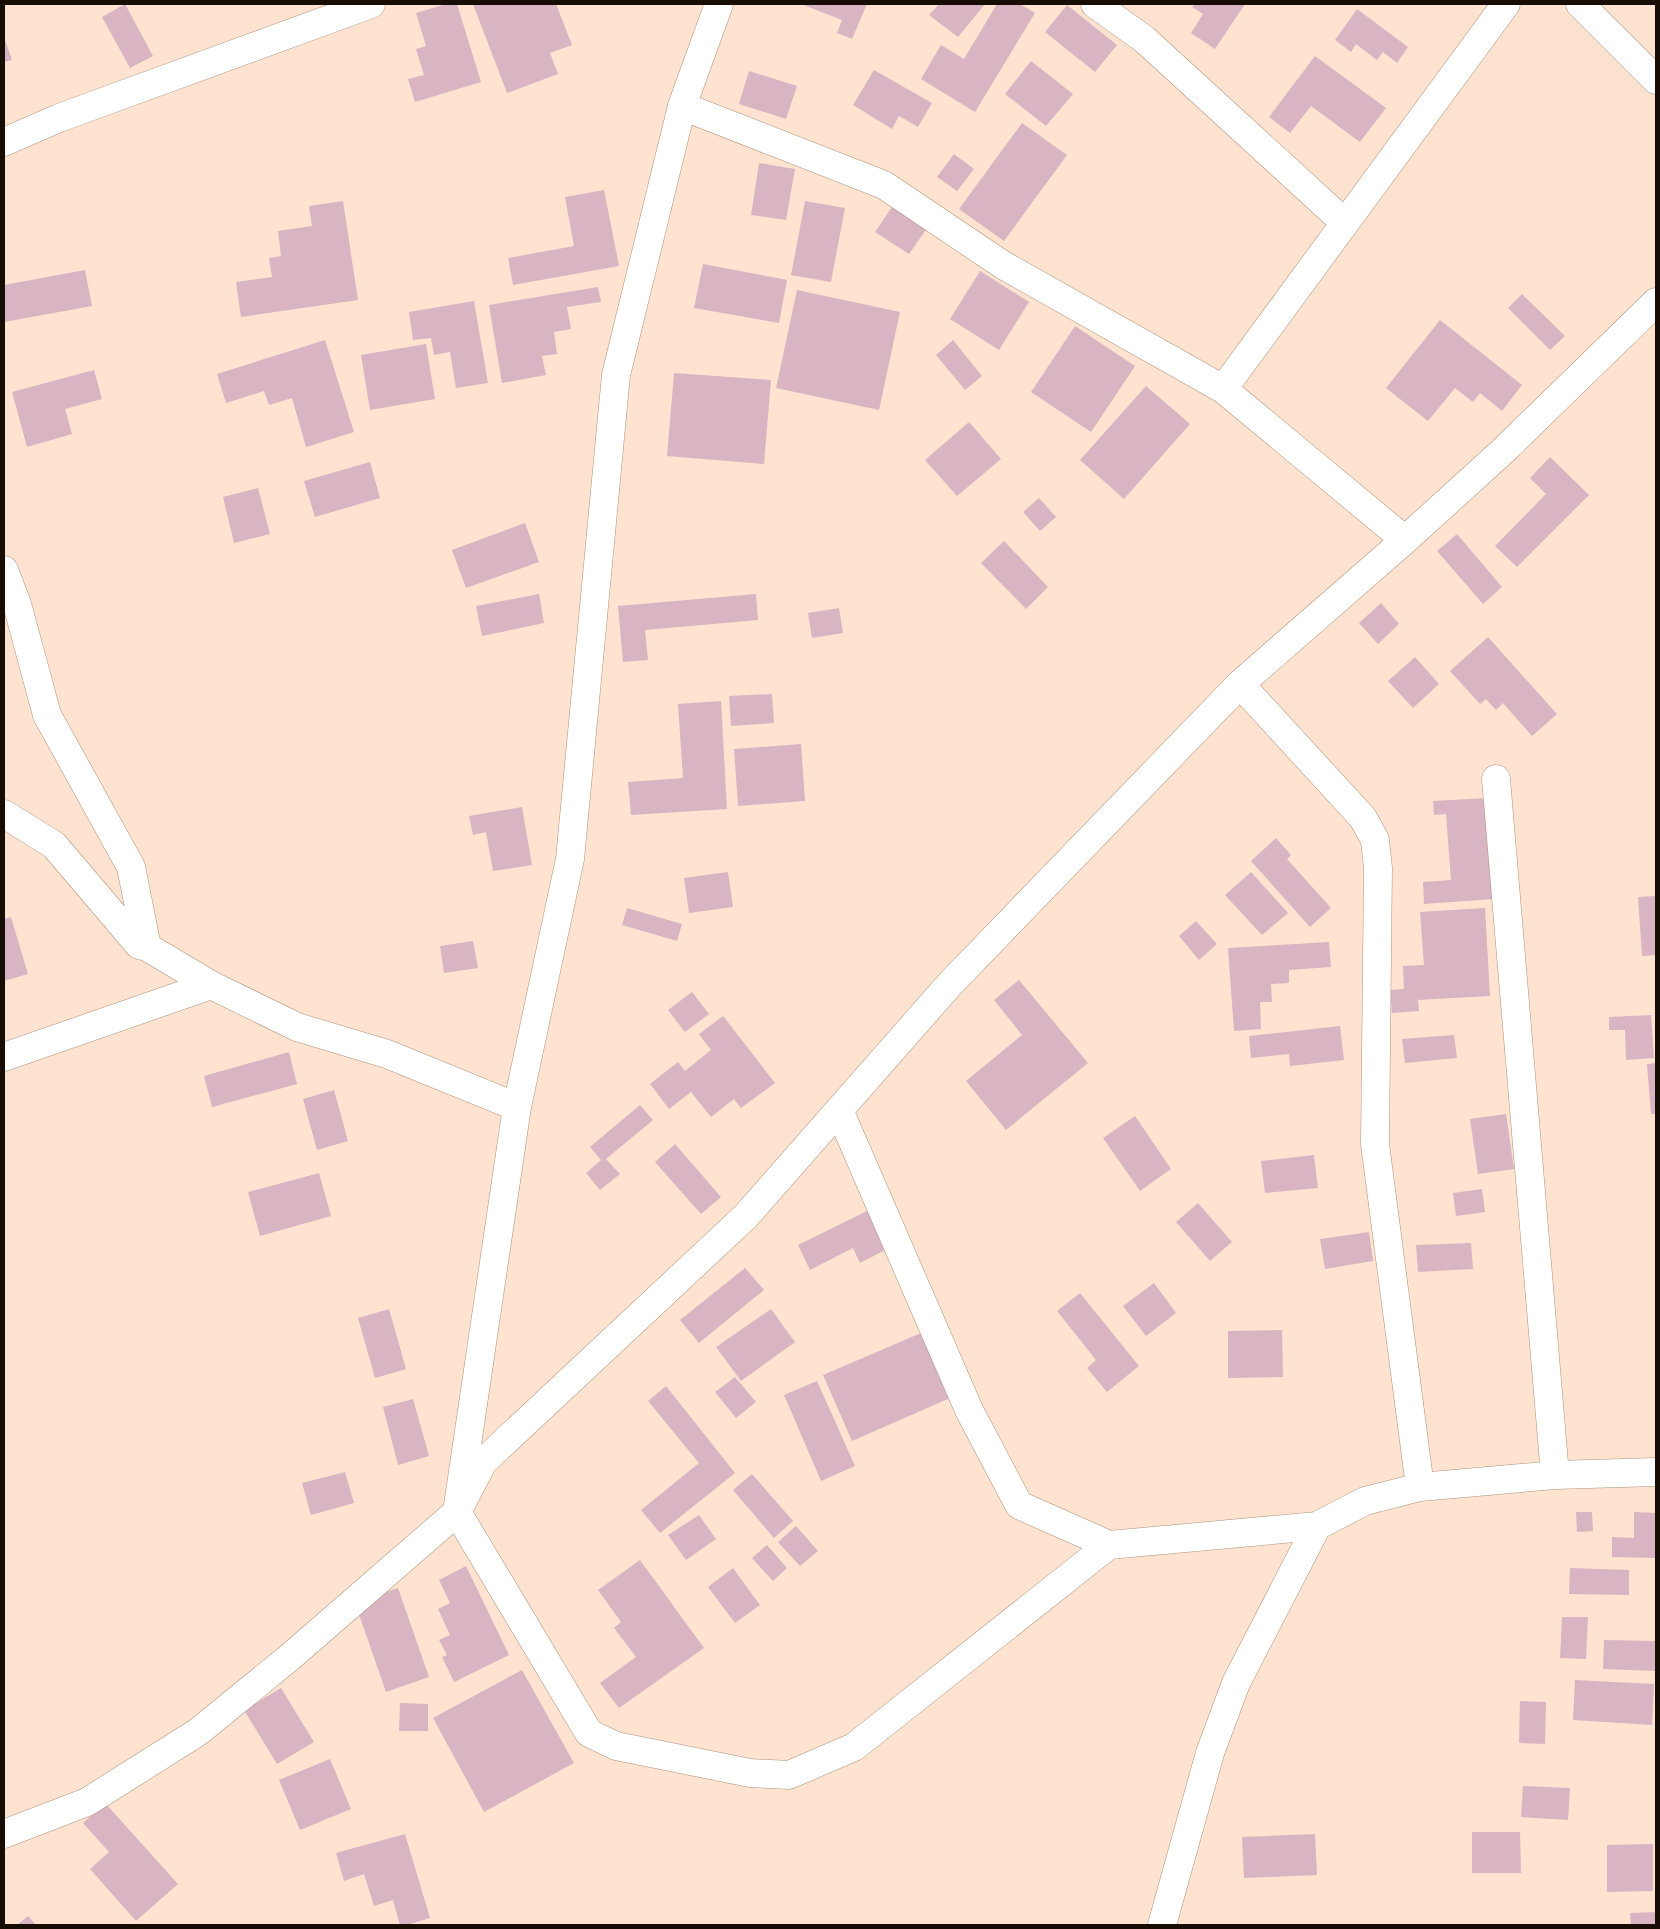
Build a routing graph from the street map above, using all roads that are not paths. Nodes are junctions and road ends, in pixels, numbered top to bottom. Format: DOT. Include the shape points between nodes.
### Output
graph roads {
  1 [pos="371,4"];
  2 [pos="719,4"];
  3 [pos="1095,4"];
  4 [pos="1506,4"];
  5 [pos="1580,4"];
  6 [pos="1656,80"];
  7 [pos="682,106"];
  8 [pos="4,142"];
  9 [pos="1344,222"];
  10 [pos="1656,302"];
  11 [pos="1223,390"];
  12 [pos="1405,540"];
  13 [pos="4,570"];
  14 [pos="1240,684"];
  15 [pos="1496,779"];
  16 [pos="4,814"];
  17 [pos="146,947"];
  18 [pos="211,986"];
  19 [pos="4,1057"];
  20 [pos="517,1107"];
  21 [pos="840,1110"];
  22 [pos="1656,1472"];
  23 [pos="1555,1475"];
  24 [pos="1420,1487"];
  25 [pos="457,1512"];
  26 [pos="1317,1526"];
  27 [pos="1109,1546"];
  28 [pos="4,1834"];
  29 [pos="1162,1925"];
  1 -- 8 [label="street" via="59,118"];
  2 -- 7 [label="street"];
  3 -- 9 [label="street" via="1144,39"];
  4 -- 9 [label="street"];
  5 -- 6 [label="street"];
  7 -- 11 [label="street" via="884,184 1004,265"];
  7 -- 20 [label="street" via="616,375 570,859"];
  9 -- 11 [label="street"];
  10 -- 12 [label="street"];
  11 -- 12 [label="street"];
  12 -- 14 [label="street"];
  13 -- 17 [label="street" via="17,604 47,715 131,867"];
  14 -- 21 [label="street" via="949,985"];
  14 -- 24 [label="street" via="1363,818 1374,840 1378,868 1375,1144"];
  15 -- 23 [label="street"];
  16 -- 17 [label="street" via="54,845 139,945"];
  17 -- 18 [label="street"];
  18 -- 19 [label="street"];
  18 -- 20 [label="street" via="296,1027 387,1054"];
  20 -- 25 [label="street"];
  21 -- 25 [label="street" via="746,1216 483,1462"];
  21 -- 27 [label="street" via="969,1410 1019,1505"];
  22 -- 23 [label="street"];
  23 -- 24 [label="street"];
  24 -- 26 [label="street" via="1365,1501"];
  25 -- 27 [label="street" via="589,1734 616,1746 750,1773 789,1775 854,1747"];
  25 -- 28 [label="street" via="198,1732 87,1802"];
  26 -- 27 [label="street"];
  26 -- 29 [label="street" via="1236,1683 1207,1762"];
}
